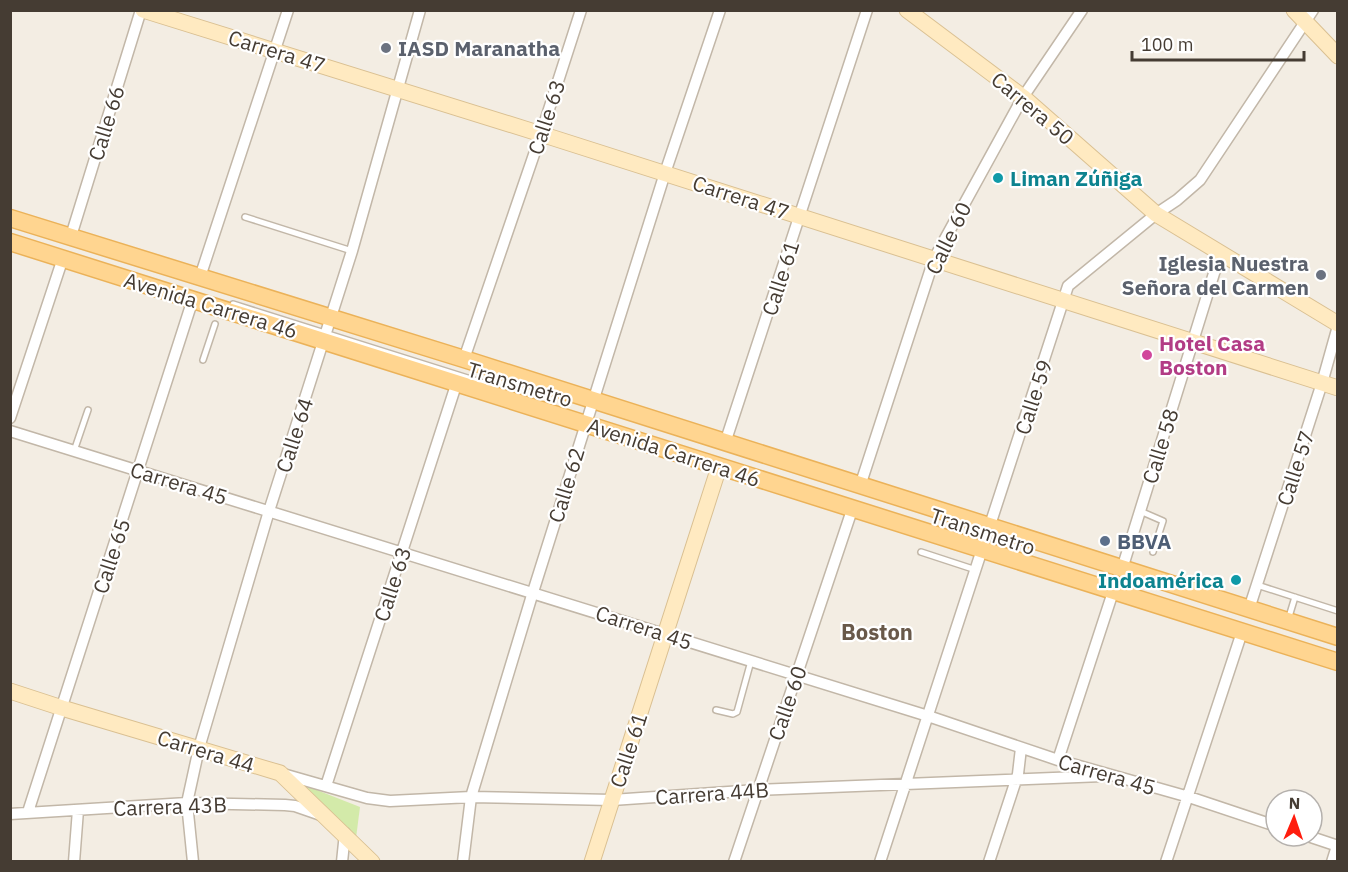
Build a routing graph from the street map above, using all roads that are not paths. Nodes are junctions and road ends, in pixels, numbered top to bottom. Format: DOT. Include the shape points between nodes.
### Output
graph roads {
  1 [pos="142,10"];
  2 [pos="288,10"];
  3 [pos="420,10"];
  4 [pos="581,10"];
  5 [pos="720,10"];
  6 [pos="867,10"];
  7 [pos="907,10"];
  8 [pos="1082,10"];
  9 [pos="1294,10"];
  10 [pos="1309,16"];
  11 [pos="276,51"];
  12 [pos="1338,56"];
  13 [pos="398,88"];
  14 [pos="1023,97"];
  15 [pos="541,134"];
  16 [pos="665,173"];
  17 [pos="1156,214"];
  18 [pos="245,217"];
  19 [pos="801,217"];
  20 [pos="10,218"];
  21 [pos="10,224"];
  22 [pos="10,235"];
  23 [pos="71,236"];
  24 [pos="10,242"];
  25 [pos="352,251"];
  26 [pos="59,253"];
  27 [pos="1220,254"];
  28 [pos="934,259"];
  29 [pos="200,276"];
  30 [pos="193,299"];
  31 [pos="1064,301"];
  32 [pos="229,303"];
  33 [pos="215,324"];
  34 [pos="1338,325"];
  35 [pos="328,329"];
  36 [pos="1192,342"];
  37 [pos="464,359"];
  38 [pos="203,360"];
  39 [pos="457,382"];
  40 [pos="1322,384"];
  41 [pos="1338,388"];
  42 [pos="502,389"];
  43 [pos="88,411"];
  44 [pos="589,413"];
  45 [pos="10,418"];
  46 [pos="606,423"];
  47 [pos="10,431"];
  48 [pos="725,443"];
  49 [pos="74,451"];
  50 [pos="719,467"];
  51 [pos="138,471"];
  52 [pos="858,490"];
  53 [pos="852,510"];
  54 [pos="269,511"];
  55 [pos="1140,511"];
  56 [pos="989,530"];
  57 [pos="983,548"];
  58 [pos="921,552"];
  59 [pos="1153,552"];
  60 [pos="402,553"];
  61 [pos="1122,569"];
  62 [pos="976,570"];
  63 [pos="1144,583"];
  64 [pos="1257,585"];
  65 [pos="1155,586"];
  66 [pos="1167,590"];
  67 [pos="533,592"];
  68 [pos="1113,592"];
  69 [pos="1295,597"];
  70 [pos="1250,609"];
  71 [pos="1338,611"];
  72 [pos="1288,621"];
  73 [pos="1242,632"];
  74 [pos="665,635"];
  75 [pos="1338,637"];
  76 [pos="1338,656"];
  77 [pos="752,661"];
  78 [pos="1338,662"];
  79 [pos="796,675"];
  80 [pos="10,691"];
  81 [pos="62,708"];
  82 [pos="717,710"];
  83 [pos="928,716"];
  84 [pos="199,748"];
  85 [pos="1021,748"];
  86 [pos="1058,760"];
  87 [pos="280,773"];
  88 [pos="1113,776"];
  89 [pos="1016,781"];
  90 [pos="905,785"];
  91 [pos="326,786"];
  92 [pos="757,790"];
  93 [pos="471,797"];
  94 [pos="1189,797"];
  95 [pos="612,800"];
  96 [pos="187,803"];
  97 [pos="78,810"];
  98 [pos="28,813"];
  99 [pos="10,814"];
  100 [pos="327,817"];
  101 [pos="1264,822"];
  102 [pos="345,833"];
  103 [pos="1337,846"];
  104 [pos="74,861"];
  105 [pos="193,861"];
  106 [pos="342,861"];
  107 [pos="372,861"];
  108 [pos="463,861"];
  109 [pos="592,861"];
  110 [pos="734,861"];
  111 [pos="880,861"];
  112 [pos="989,861"];
  113 [pos="1166,861"];
  114 [pos="1332,861"];
  1 -- 11 [label="street, Carrera 47"];
  1 -- 23 [label="street, Calle 66"];
  2 -- 11 [label="street"];
  3 -- 13 [label="street, Calle 64"];
  4 -- 15 [label="street, Calle 63"];
  5 -- 16 [label="street, Calle 62"];
  6 -- 19 [label="street, Calle 61"];
  7 -- 14 [label="street, Carrera 50"];
  8 -- 14 [label="street, Calle 60"];
  9 -- 10 [label="street"];
  10 -- 12 [label="street"];
  10 -- 17 [label="street, Calle 59" via="1200,180"];
  11 -- 13 [label="street, Carrera 47"];
  11 -- 29 [label="street"];
  13 -- 15 [label="street, Carrera 47"];
  13 -- 25 [label="street, Calle 64"];
  14 -- 17 [label="street, Carrera 50"];
  14 -- 28 [label="street, Calle 60"];
  15 -- 16 [label="street, Carrera 47"];
  15 -- 37 [label="street, Calle 63"];
  16 -- 19 [label="street, Carrera 47"];
  16 -- 44 [label="street, Calle 62"];
  17 -- 27 [label="street, Carrera 50"];
  17 -- 31 [label="street, Calle 59" via="1068,286"];
  18 -- 25 [label="lane"];
  19 -- 28 [label="street, Carrera 47"];
  19 -- 48 [label="street, Calle 61"];
  20 -- 23 [label="main road, Avenida Carrera 46"];
  21 -- 35 [label="lane, Transmetro"];
  22 -- 26 [label="lane"];
  23 -- 29 [label="main road, Avenida Carrera 46"];
  24 -- 26 [label="main road, Avenida Carrera 46"];
  25 -- 35 [label="street, Calle 64"];
  26 -- 30 [label="main road, Avenida Carrera 46"];
  26 -- 45 [label="street"];
  27 -- 34 [label="street, Carrera 50"];
  27 -- 36 [label="street, Calle 58"];
  28 -- 31 [label="street, Carrera 47"];
  28 -- 52 [label="street, Calle 60"];
  29 -- 35 [label="main road, Avenida Carrera 46"];
  30 -- 35 [label="main road, Avenida Carrera 46"];
  30 -- 51 [label="street, Calle 65"];
  31 -- 36 [label="street, Carrera 47"];
  31 -- 56 [label="street, Calle 59"];
  32 -- 35 [label="lane, Transmetro"];
  33 -- 38 [label="lane"];
  34 -- 40 [label="street, Calle 57"];
  35 -- 37 [label="main road, Avenida Carrera 46"];
  35 -- 39 [label="main road, Avenida Carrera 46"];
  35 -- 42 [label="lane, Transmetro"];
  35 -- 44 [label="lane, Transmetro"];
  35 -- 54 [label="street, Calle 64"];
  36 -- 40 [label="street, Carrera 47"];
  36 -- 55 [label="street, Calle 58"];
  37 -- 44 [label="main road, Avenida Carrera 46"];
  39 -- 44 [label="main road, Avenida Carrera 46"];
  39 -- 60 [label="street, Calle 63"];
  40 -- 41 [label="street, Carrera 47"];
  40 -- 64 [label="street, Calle 57"];
  43 -- 49 [label="lane"];
  44 -- 48 [label="main road, Avenida Carrera 46"];
  44 -- 50 [label="main road, Avenida Carrera 46"];
  44 -- 52 [label="lane, Transmetro"];
  44 -- 67 [label="street, Calle 62"];
  46 -- 57 [label="lane, Transmetro"];
  47 -- 49 [label="street, Carrera 45"];
  48 -- 52 [label="main road, Avenida Carrera 46"];
  49 -- 51 [label="street, Carrera 45"];
  50 -- 53 [label="main road, Avenida Carrera 46"];
  50 -- 74 [label="street, Calle 61"];
  51 -- 54 [label="street, Carrera 45"];
  51 -- 81 [label="street, Calle 65"];
  52 -- 56 [label="main road, Avenida Carrera 46"];
  53 -- 57 [label="main road, Avenida Carrera 46"];
  53 -- 79 [label="street, Calle 60"];
  54 -- 60 [label="street, Carrera 45"];
  54 -- 84 [label="street, Calle 64"];
  55 -- 59 [label="lane" via="1163,521"];
  55 -- 61 [label="street, Calle 58"];
  56 -- 57 [label="street, Calle 59"];
  56 -- 61 [label="main road, Avenida Carrera 46"];
  56 -- 63 [label="lane, Transmetro"];
  57 -- 62 [label="street, Calle 59"];
  57 -- 68 [label="main road, Avenida Carrera 46"];
  57 -- 76 [label="lane, Transmetro"];
  58 -- 62 [label="lane"];
  60 -- 67 [label="street, Carrera 45"];
  60 -- 91 [label="street, Calle 63"];
  61 -- 70 [label="main road, Avenida Carrera 46"];
  62 -- 83 [label="street, Calle 59"];
  64 -- 69 [label="lane"];
  64 -- 70 [label="street, Calle 57"];
  65 -- 66 [label="lane"];
  67 -- 74 [label="street, Carrera 45"];
  67 -- 93 [label="street, Calle 62"];
  68 -- 73 [label="main road, Avenida Carrera 46"];
  68 -- 86 [label="street"];
  69 -- 71 [label="lane"];
  69 -- 72 [label="lane"];
  70 -- 72 [label="main road, Avenida Carrera 46"];
  72 -- 75 [label="main road, Avenida Carrera 46"];
  73 -- 78 [label="main road, Avenida Carrera 46"];
  73 -- 94 [label="street"];
  74 -- 77 [label="street, Carrera 45"];
  74 -- 95 [label="street, Calle 61"];
  77 -- 79 [label="street, Carrera 45"];
  77 -- 82 [label="lane" via="737,712"];
  79 -- 83 [label="street, Carrera 45"];
  79 -- 92 [label="street, Calle 60"];
  80 -- 81 [label="street, Carrera 44"];
  81 -- 84 [label="street, Carrera 44"];
  81 -- 98 [label="street, Calle 65"];
  83 -- 85 [label="street, Carrera 45"];
  83 -- 90 [label="street, Calle 59"];
  84 -- 87 [label="street, Carrera 44"];
  84 -- 96 [label="street, Calle 64"];
  85 -- 86 [label="street, Carrera 45"];
  85 -- 89 [label="street"];
  86 -- 88 [label="street, Carrera 45"];
  87 -- 91 [label="street, Carrera 44B"];
  87 -- 100 [label="street, Carrera 44"];
  88 -- 89 [label="street, Carrera 44B"];
  88 -- 94 [label="street, Carrera 45"];
  89 -- 90 [label="street, Carrera 44B"];
  89 -- 112 [label="street"];
  90 -- 92 [label="street, Carrera 44B"];
  90 -- 111 [label="street, Calle 59"];
  91 -- 93 [label="street, Carrera 44B" via="390,801"];
  92 -- 95 [label="street, Carrera 44B"];
  92 -- 110 [label="street, Calle 60"];
  93 -- 95 [label="street, Carrera 44B"];
  93 -- 108 [label="street, Calle 62"];
  94 -- 101 [label="street, Carrera 45"];
  94 -- 113 [label="street"];
  95 -- 109 [label="street, Calle 61"];
  96 -- 97 [label="street, Carrera 43B"];
  96 -- 100 [label="street, Carrera 43B" via="285,805"];
  96 -- 105 [label="street, Calle 64"];
  97 -- 98 [label="street, Carrera 43B"];
  97 -- 104 [label="street"];
  98 -- 99 [label="street, Carrera 43B"];
  100 -- 102 [label="street, Carrera 44"];
  102 -- 106 [label="street"];
  102 -- 107 [label="street, Carrera 44"];
  103 -- 114 [label="street"];
}
